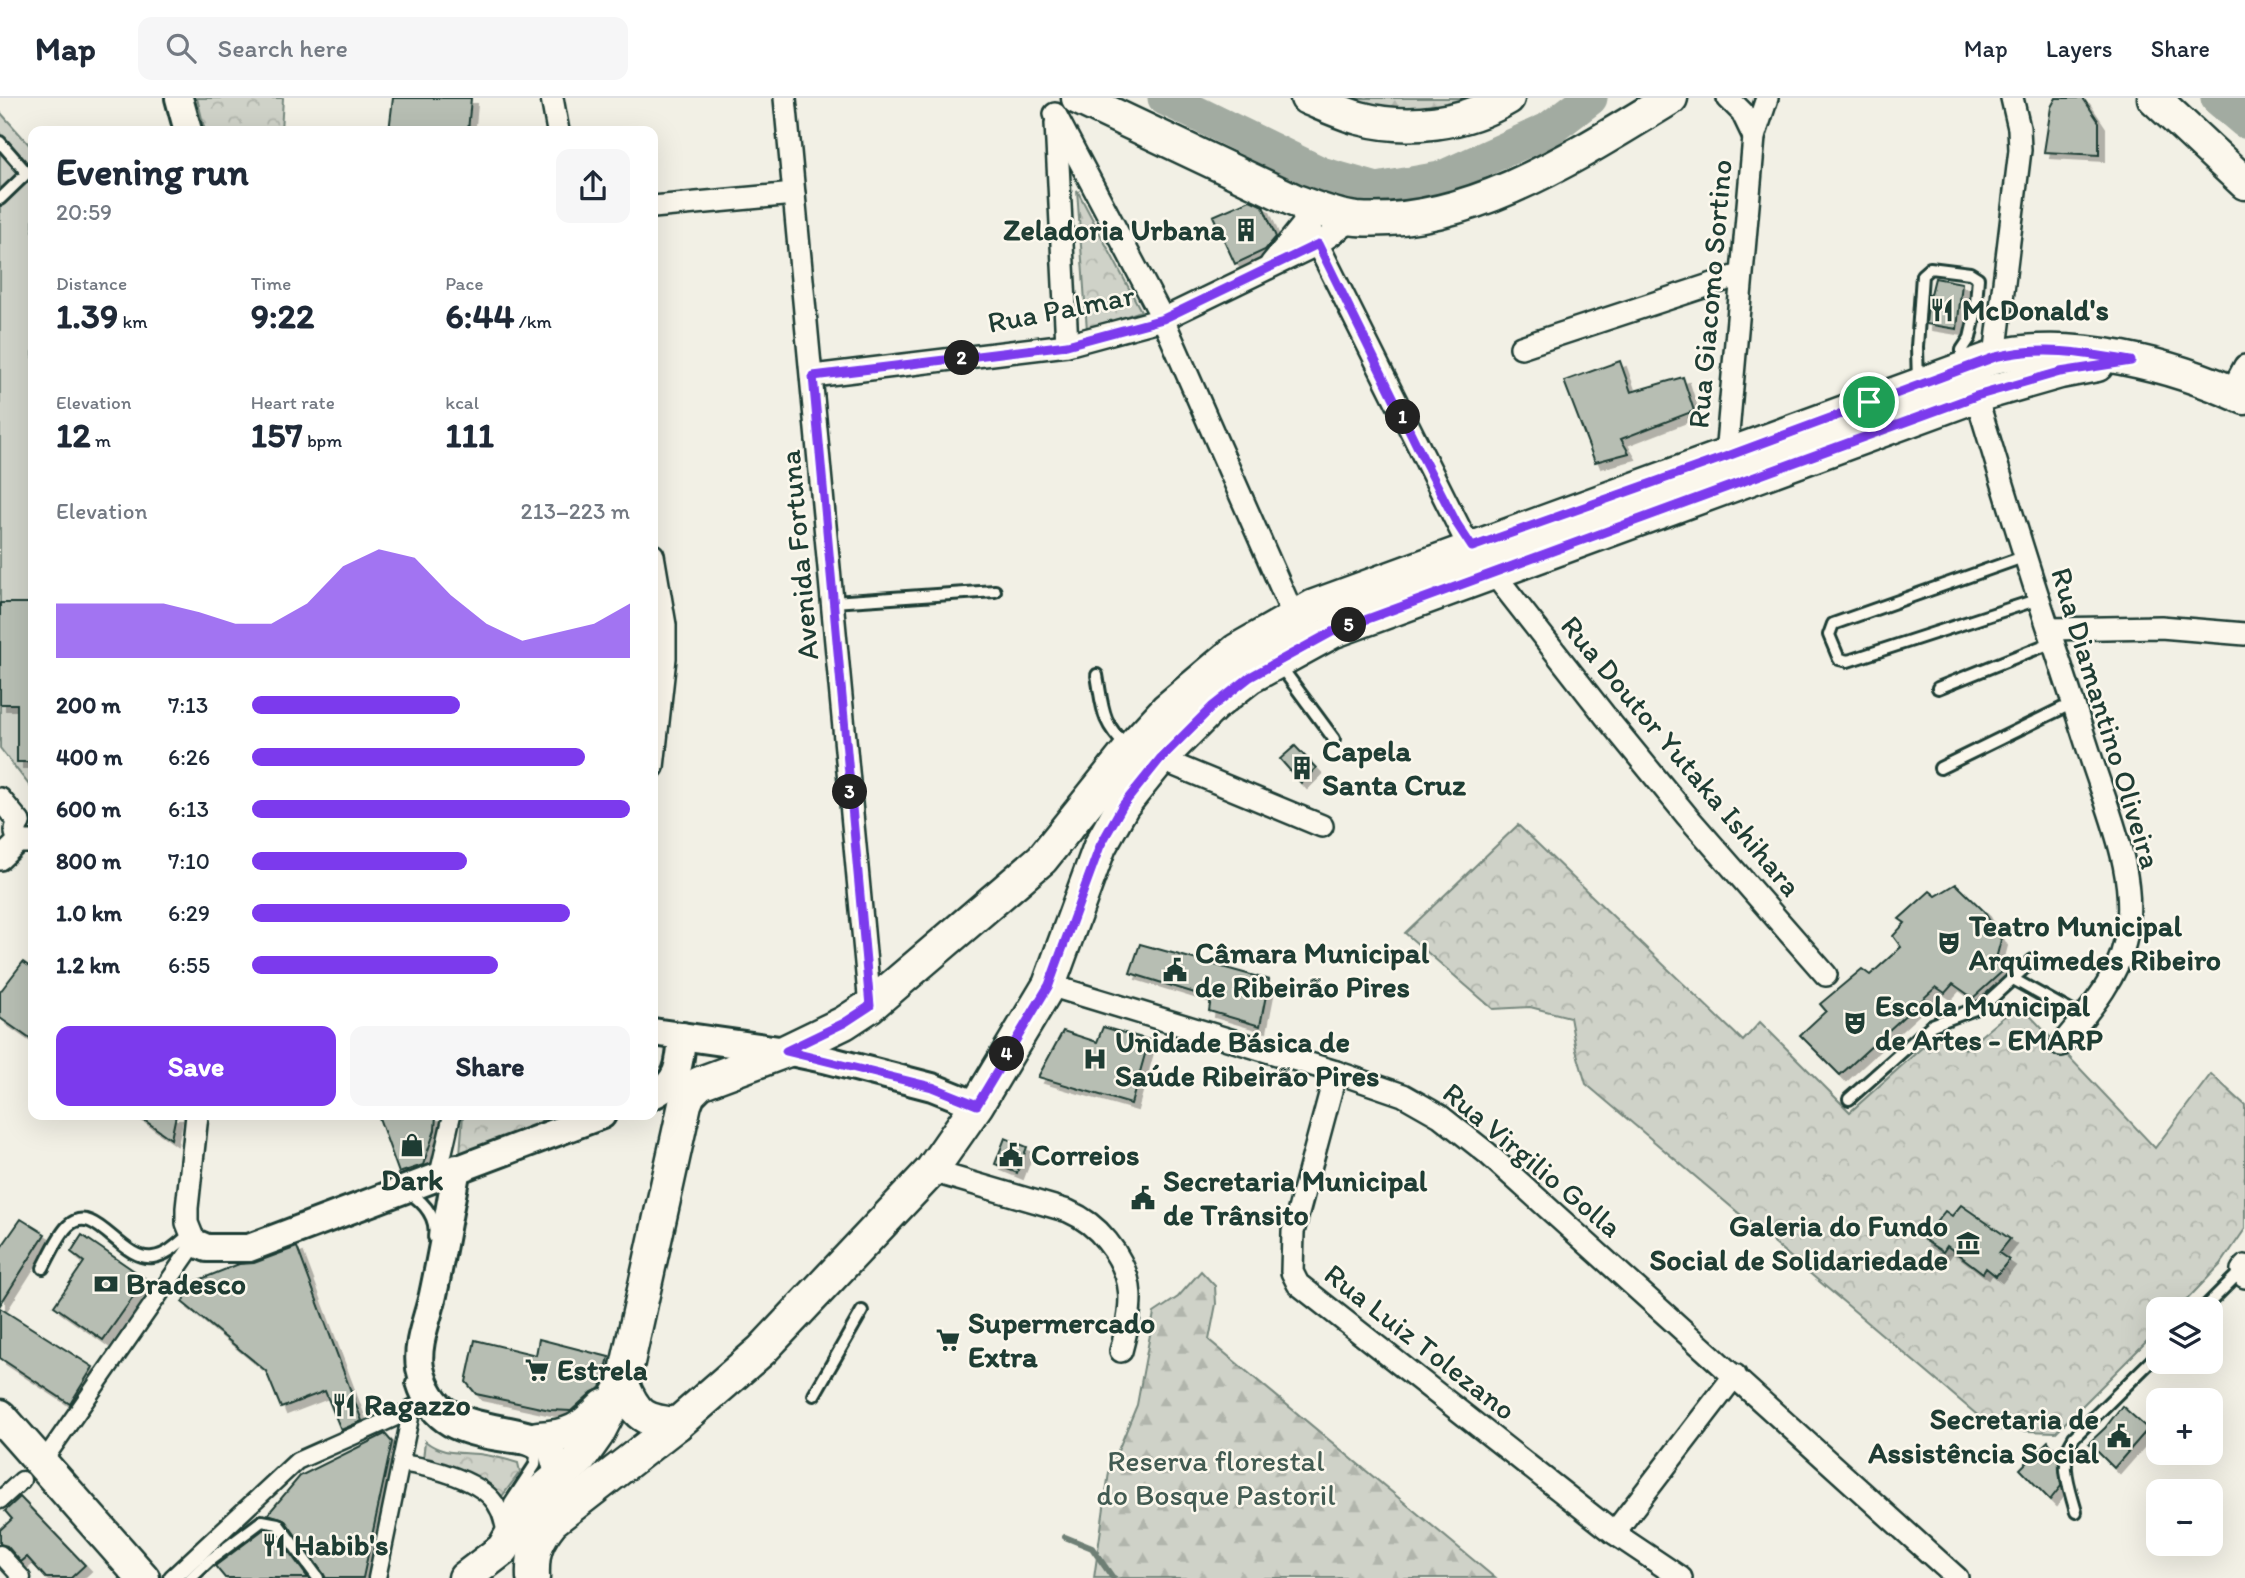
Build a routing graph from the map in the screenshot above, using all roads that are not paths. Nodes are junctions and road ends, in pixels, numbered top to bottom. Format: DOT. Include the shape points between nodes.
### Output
graph roads {
  1 [pos="179,98"];
  2 [pos="552,98"];
  3 [pos="785,98"];
  4 [pos="1307,98"];
  5 [pos="1508,98"];
  6 [pos="1671,98"];
  7 [pos="1727,98"];
  8 [pos="1768,98"];
  9 [pos="2012,98"];
  10 [pos="2154,98"];
  11 [pos="1067,106"];
  12 [pos="187,126"];
  13 [pos="557,126"];
  14 [pos="1754,136"];
  15 [pos="0,142"];
  16 [pos="2245,183"];
  17 [pos="794,194"];
  18 [pos="0,199"];
  19 [pos="658,207"];
  20 [pos="1301,211"];
  21 [pos="1354,219"];
  22 [pos="1318,244"];
  23 [pos="1268,268"];
  24 [pos="1740,275"];
  25 [pos="1163,319"];
  26 [pos="1067,345"];
  27 [pos="1521,346"];
  28 [pos="1995,357"];
  29 [pos="2131,361"];
  30 [pos="1961,369"];
  31 [pos="813,376"];
  32 [pos="1918,384"];
  33 [pos="2240,385"];
  34 [pos="1976,396"];
  35 [pos="1725,457"];
  36 [pos="1725,490"];
  37 [pos="1472,547"];
  38 [pos="2026,556"];
  39 [pos="1492,572"];
  40 [pos="658,584"];
  41 [pos="995,591"];
  42 [pos="2039,599"];
  43 [pos="832,602"];
  44 [pos="1294,617"];
  45 [pos="2245,634"];
  46 [pos="2051,636"];
  47 [pos="1276,661"];
  48 [pos="1097,675"];
  49 [pos="1938,688"];
  50 [pos="2073,703"];
  51 [pos="658,722"];
  52 [pos="1334,739"];
  53 [pos="1129,749"];
  54 [pos="1160,759"];
  55 [pos="1940,768"];
  56 [pos="0,799"];
  57 [pos="1322,826"];
  58 [pos="26,831"];
  59 [pos="0,859"];
  60 [pos="1042,859"];
  61 [pos="1078,903"];
  62 [pos="2033,960"];
  63 [pos="1826,975"];
  64 [pos="2013,979"];
  65 [pos="1049,985"];
  66 [pos="870,1006"];
  67 [pos="2082,1018"];
  68 [pos="658,1033"];
  69 [pos="682,1036"];
  70 [pos="2061,1045"];
  71 [pos="786,1051"];
  72 [pos="1336,1072"];
  73 [pos="658,1093"];
  74 [pos="1849,1099"];
  75 [pos="977,1105"];
  76 [pos="658,1110"];
  77 [pos="196,1120"];
  78 [pos="452,1120"];
  79 [pos="589,1120"];
  80 [pos="678,1138"];
  81 [pos="931,1171"];
  82 [pos="447,1172"];
  83 [pos="405,1190"];
  84 [pos="192,1238"];
  85 [pos="43,1268"];
  86 [pos="2244,1271"];
  87 [pos="2216,1297"];
  88 [pos="862,1311"];
  89 [pos="1121,1351"];
  90 [pos="2146,1366"];
  91 [pos="1735,1375"];
  92 [pos="621,1390"];
  93 [pos="814,1395"];
  94 [pos="417,1407"];
  95 [pos="0,1416"];
  96 [pos="677,1424"];
  97 [pos="538,1438"];
  98 [pos="401,1463"];
  99 [pos="32,1471"];
  100 [pos="557,1477"];
  101 [pos="2,1494"];
  102 [pos="2076,1512"];
  103 [pos="552,1521"];
  104 [pos="505,1529"];
  105 [pos="1614,1533"];
  106 [pos="0,1554"];
  107 [pos="145,1577"];
  108 [pos="22,1578"];
  109 [pos="172,1578"];
  110 [pos="191,1578"];
  111 [pos="318,1578"];
  112 [pos="377,1578"];
  113 [pos="453,1578"];
  114 [pos="465,1578"];
  115 [pos="533,1578"];
  116 [pos="1681,1578"];
  117 [pos="1957,1578"];
  1 -- 12 [label="street"];
  2 -- 13 [label="street"];
  3 -- 17 [label="street, Avenida Fortuna"];
  4 -- 5 [label="main road" via="1360,118 1396,124 1437,123"];
  6 -- 21 [label="main road" via="1589,148 1495,193 1434,213"];
  7 -- 14 [label="street" via="1742,112"];
  8 -- 14 [label="street, Rua Giacomo Sortino"];
  9 -- 28 [label="street" via="2020,150"];
  10 -- 16 [label="main road"];
  11 -- 20 [label="main road"];
  11 -- 25 [label="street"];
  11 -- 26 [label="street"];
  14 -- 24 [label="street, Rua Giacomo Sortino"];
  15 -- 18 [label="lane" via="27,173"];
  17 -- 19 [label="street"];
  17 -- 31 [label="street, Avenida Fortuna"];
  20 -- 21 [label="main road"];
  20 -- 22 [label="street, Rua Doutor Yutaka Ishihara"];
  20 -- 23 [label="street, Rua Palmar"];
  21 -- 22 [label="street, Rua Palmar"];
  22 -- 23 [label="street, Rua Palmar"];
  22 -- 37 [label="street, Rua Doutor Yutaka Ishihara"];
  23 -- 25 [label="street, Rua Palmar"];
  24 -- 27 [label="street"];
  24 -- 35 [label="street, Rua Giacomo Sortino"];
  25 -- 26 [label="street, Rua Palmar"];
  25 -- 44 [label="street"];
  26 -- 31 [label="street, Rua Palmar"];
  28 -- 29 [label="main road" via="2049,350"];
  28 -- 30 [label="main road"];
  29 -- 33 [label="main road"];
  29 -- 34 [label="main road" via="2060,372"];
  30 -- 32 [label="main road"];
  30 -- 32 [label="lane" via="1962,350 1975,316 1978,278 1930,268 1922,275"];
  31 -- 43 [label="street, Avenida Fortuna"];
  32 -- 35 [label="main road"];
  34 -- 36 [label="main road"];
  34 -- 38 [label="street, Rua Diamantino Oliveira"];
  35 -- 36 [label="street, Rua Giacomo Sortino"];
  35 -- 37 [label="main road"];
  36 -- 39 [label="main road"];
  37 -- 39 [label="street, Rua Doutor Yutaka Ishihara"];
  37 -- 44 [label="main road"];
  38 -- 42 [label="street, Rua Diamantino Oliveira"];
  38 -- 42 [label="lane" via="1833,624 1829,635 1839,659 1848,662"];
  39 -- 47 [label="main road" via="1332,632"];
  39 -- 63 [label="street, Rua Doutor Yutaka Ishihara" via="1687,816"];
  40 -- 51 [label="street" via="665,625"];
  41 -- 43 [label="lane"];
  42 -- 46 [label="street, Rua Diamantino Oliveira"];
  43 -- 66 [label="street, Avenida Fortuna"];
  44 -- 53 [label="main road" via="1237,650 1166,710"];
  45 -- 46 [label="street" via="2161,627"];
  46 -- 49 [label="lane"];
  46 -- 50 [label="street, Rua Diamantino Oliveira"];
  47 -- 52 [label="lane"];
  47 -- 54 [label="main road" via="1213,706"];
  48 -- 53 [label="lane" via="1105,720"];
  50 -- 55 [label="lane"];
  50 -- 67 [label="street, Rua Diamantino Oliveira" via="2116,833 2130,906 2125,944 2110,979"];
  53 -- 60 [label="main road"];
  54 -- 57 [label="street"];
  54 -- 61 [label="main road" via="1110,826"];
  56 -- 58 [label="street"];
  58 -- 59 [label="street"];
  60 -- 61 [label="main road" via="1065,872"];
  60 -- 66 [label="main road"];
  61 -- 65 [label="main road"];
  62 -- 64 [label="lane"];
  64 -- 67 [label="lane"];
  64 -- 74 [label="lane" via="1983,1006 1933,1025"];
  65 -- 72 [label="street, Rua Virgilio Golla"];
  65 -- 75 [label="main road"];
  66 -- 71 [label="main road"];
  67 -- 70 [label="street, Rua Diamantino Oliveira"];
  68 -- 69 [label="street"];
  69 -- 71 [label="street"];
  69 -- 73 [label="street" via="677,1074"];
  71 -- 75 [label="street" via="932,1087"];
  71 -- 80 [label="main road" via="695,1087 685,1104"];
  72 -- 91 [label="street, Rua Virgilio Golla" via="1403,1095 1440,1116 1488,1153"];
  72 -- 105 [label="street, Rua Luiz Tolezano" via="1293,1232 1292,1272 1298,1284"];
  75 -- 81 [label="main road"];
  76 -- 80 [label="street" via="668,1117"];
  77 -- 84 [label="street" via="187,1208"];
  78 -- 82 [label="street"];
  79 -- 82 [label="street"];
  80 -- 92 [label="main road"];
  81 -- 89 [label="street" via="1068,1211 1083,1217 1101,1234 1129,1277 1128,1326"];
  81 -- 96 [label="main road" via="762,1350"];
  82 -- 83 [label="street"];
  82 -- 97 [label="street" via="432,1298 423,1335 420,1367 424,1381 450,1415"];
  83 -- 84 [label="street" via="249,1248 207,1248"];
  83 -- 94 [label="lane" via="425,1203 435,1229 408,1368"];
  84 -- 85 [label="lane" via="152,1258 131,1253 97,1223 76,1220 67,1226"];
  84 -- 99 [label="street"];
  86 -- 87 [label="lane"];
  88 -- 93 [label="lane"];
  90 -- 102 [label="lane" via="2067,1447 2065,1471"];
  91 -- 105 [label="street"];
  91 -- 117 [label="street, Rua Virgilio Golla"];
  92 -- 96 [label="main road" via="641,1416"];
  92 -- 97 [label="main road" via="572,1434"];
  92 -- 100 [label="main road" via="597,1435 580,1458"];
  94 -- 98 [label="street"];
  94 -- 104 [label="lane" via="449,1431 536,1455 535,1465 510,1503"];
  94 -- 109 [label="street" via="297,1461"];
  95 -- 99 [label="main road"];
  96 -- 103 [label="main road"];
  97 -- 100 [label="street" via="554,1452"];
  98 -- 104 [label="street" via="467,1481 498,1506"];
  98 -- 112 [label="street"];
  99 -- 101 [label="street"];
  99 -- 107 [label="main road"];
  100 -- 103 [label="street"];
  100 -- 114 [label="main road" via="532,1499 503,1549"];
  103 -- 115 [label="main road" via="536,1546"];
  104 -- 113 [label="lane" via="502,1539"];
  105 -- 116 [label="street, Rua Luiz Tolezano"];
  106 -- 108 [label="street"];
  110 -- 111 [label="lane" via="262,1521 278,1524"];
}
